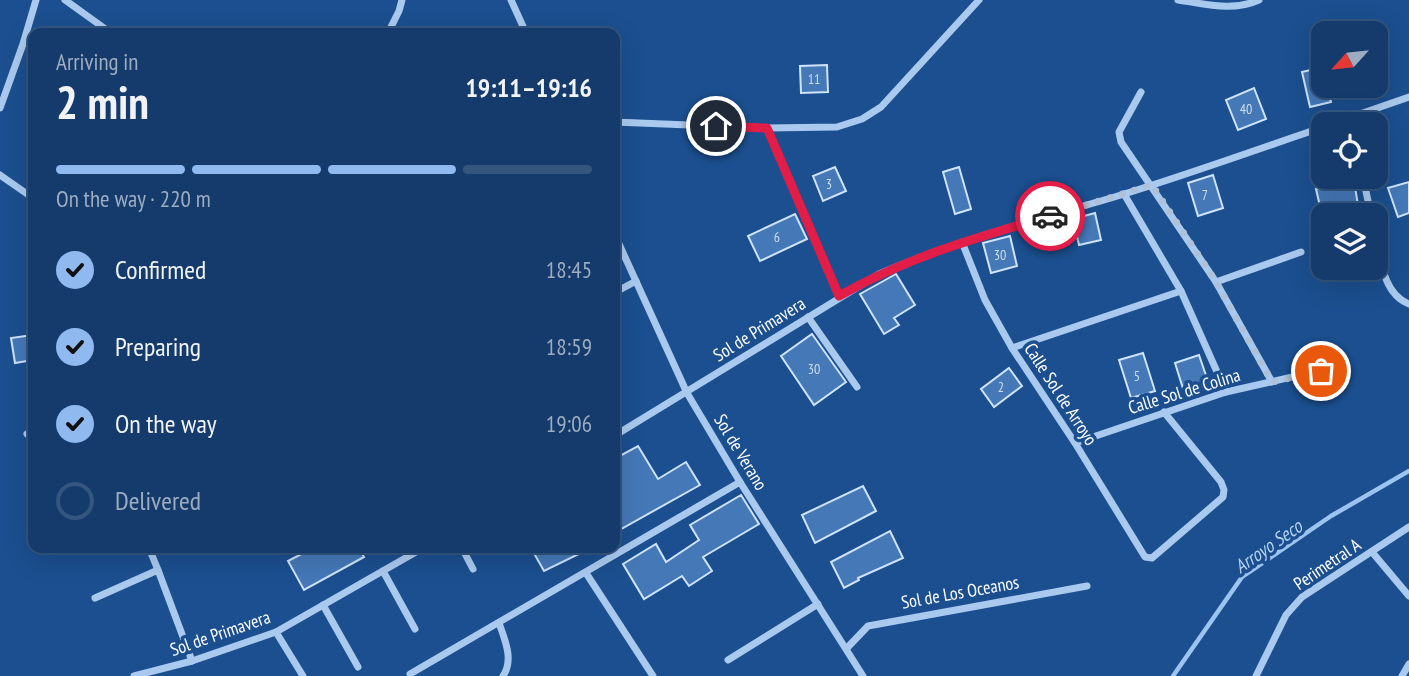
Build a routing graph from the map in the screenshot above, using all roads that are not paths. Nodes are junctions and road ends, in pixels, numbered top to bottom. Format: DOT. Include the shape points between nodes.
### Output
graph roads {
  1 [pos="36,0"];
  2 [pos="65,0"];
  3 [pos="402,0"];
  4 [pos="511,0"];
  5 [pos="979,0"];
  6 [pos="1178,0"];
  7 [pos="1259,0"];
  8 [pos="104,28"];
  9 [pos="390,28"];
  10 [pos="524,28"];
  11 [pos="1141,92"];
  12 [pos="1409,97"];
  13 [pos="0,108"];
  14 [pos="1372,112"];
  15 [pos="620,122"];
  16 [pos="767,128"];
  17 [pos="1311,131"];
  18 [pos="0,175"];
  19 [pos="1152,185"];
  20 [pos="1124,194"];
  21 [pos="28,195"];
  22 [pos="962,242"];
  23 [pos="620,246"];
  24 [pos="1301,252"];
  25 [pos="1386,280"];
  26 [pos="636,281"];
  27 [pos="1216,282"];
  28 [pos="620,290"];
  29 [pos="1181,290"];
  30 [pos="839,296"];
  31 [pos="1409,304"];
  32 [pos="808,317"];
  33 [pos="1012,348"];
  34 [pos="1345,365"];
  35 [pos="1272,382"];
  36 [pos="857,387"];
  37 [pos="1226,392"];
  38 [pos="687,393"];
  39 [pos="1164,412"];
  40 [pos="620,432"];
  41 [pos="1075,443"];
  42 [pos="740,482"];
  43 [pos="1409,527"];
  44 [pos="1372,552"];
  45 [pos="151,553"];
  46 [pos="414,553"];
  47 [pos="465,553"];
  48 [pos="620,553"];
  49 [pos="620,553"];
  50 [pos="473,569"];
  51 [pos="158,570"];
  52 [pos="383,571"];
  53 [pos="586,573"];
  54 [pos="1087,586"];
  55 [pos="1409,596"];
  56 [pos="95,598"];
  57 [pos="818,604"];
  58 [pos="323,605"];
  59 [pos="499,623"];
  60 [pos="415,629"];
  61 [pos="276,632"];
  62 [pos="847,648"];
  63 [pos="728,660"];
  64 [pos="192,661"];
  65 [pos="1409,664"];
  66 [pos="358,667"];
  67 [pos="411,674"];
  68 [pos="134,676"];
  69 [pos="303,676"];
  70 [pos="503,676"];
  71 [pos="653,676"];
  72 [pos="863,676"];
  73 [pos="1256,676"];
  74 [pos="1402,676"];
  1 -- 13 [label="street"];
  2 -- 8 [label="street"];
  3 -- 9 [label="street"];
  4 -- 10 [label="street"];
  5 -- 16 [label="street" via="881,107 862,119 837,127"];
  6 -- 7 [label="street" via="1225,7"];
  11 -- 19 [label="street" via="1119,132"];
  12 -- 14 [label="street"];
  15 -- 16 [label="street"];
  16 -- 30 [label="street"];
  17 -- 19 [label="street, Sol de Primavera"];
  18 -- 21 [label="street"];
  19 -- 20 [label="street, Sol de Primavera"];
  19 -- 27 [label="street"];
  20 -- 22 [label="street, Sol de Primavera"];
  20 -- 29 [label="street"];
  22 -- 30 [label="street, Sol de Primavera" via="879,274"];
  22 -- 33 [label="street, Calle Sol de Arroyo" via="985,300"];
  23 -- 26 [label="street, Sol de Verano"];
  24 -- 27 [label="street"];
  25 -- 31 [label="street" via="1393,293"];
  26 -- 28 [label="street"];
  26 -- 38 [label="street, Sol de Verano"];
  27 -- 35 [label="street"];
  29 -- 33 [label="street"];
  29 -- 37 [label="street"];
  30 -- 32 [label="street, Sol de Primavera"];
  32 -- 36 [label="street"];
  32 -- 38 [label="street, Sol de Primavera"];
  33 -- 41 [label="street, Calle Sol de Arroyo"];
  34 -- 35 [label="street, Calle Sol de Colina"];
  35 -- 37 [label="street, Calle Sol de Colina"];
  37 -- 39 [label="street, Calle Sol de Colina"];
  38 -- 40 [label="street, Sol de Primavera"];
  38 -- 42 [label="street, Sol de Verano"];
  39 -- 41 [label="street, Calle Sol de Colina"];
  39 -- 41 [label="street, Calle Sol de Arroyo" via="1224,489 1223,497 1152,558 1146,557"];
  42 -- 48 [label="street"];
  42 -- 57 [label="street, Sol de Verano"];
  43 -- 44 [label="street, Perimetral A"];
  44 -- 55 [label="street"];
  44 -- 73 [label="street, Perimetral A" via="1302,597 1286,615"];
  45 -- 51 [label="street"];
  46 -- 52 [label="street, Sol de Primavera"];
  47 -- 50 [label="street"];
  49 -- 53 [label="street"];
  51 -- 56 [label="street"];
  51 -- 64 [label="street"];
  52 -- 58 [label="street, Sol de Primavera"];
  52 -- 60 [label="street"];
  53 -- 59 [label="street"];
  53 -- 71 [label="street"];
  54 -- 62 [label="street, Sol de Los Oceanos" via="868,626"];
  57 -- 62 [label="street, Sol de Verano"];
  57 -- 63 [label="street"];
  58 -- 61 [label="street, Sol de Primavera"];
  58 -- 66 [label="street"];
  59 -- 67 [label="street"];
  59 -- 70 [label="street" via="509,660"];
  61 -- 64 [label="street, Sol de Primavera"];
  61 -- 69 [label="street"];
  62 -- 72 [label="street, Sol de Verano"];
  64 -- 68 [label="street, Sol de Primavera"];
  65 -- 74 [label="street"];
}
